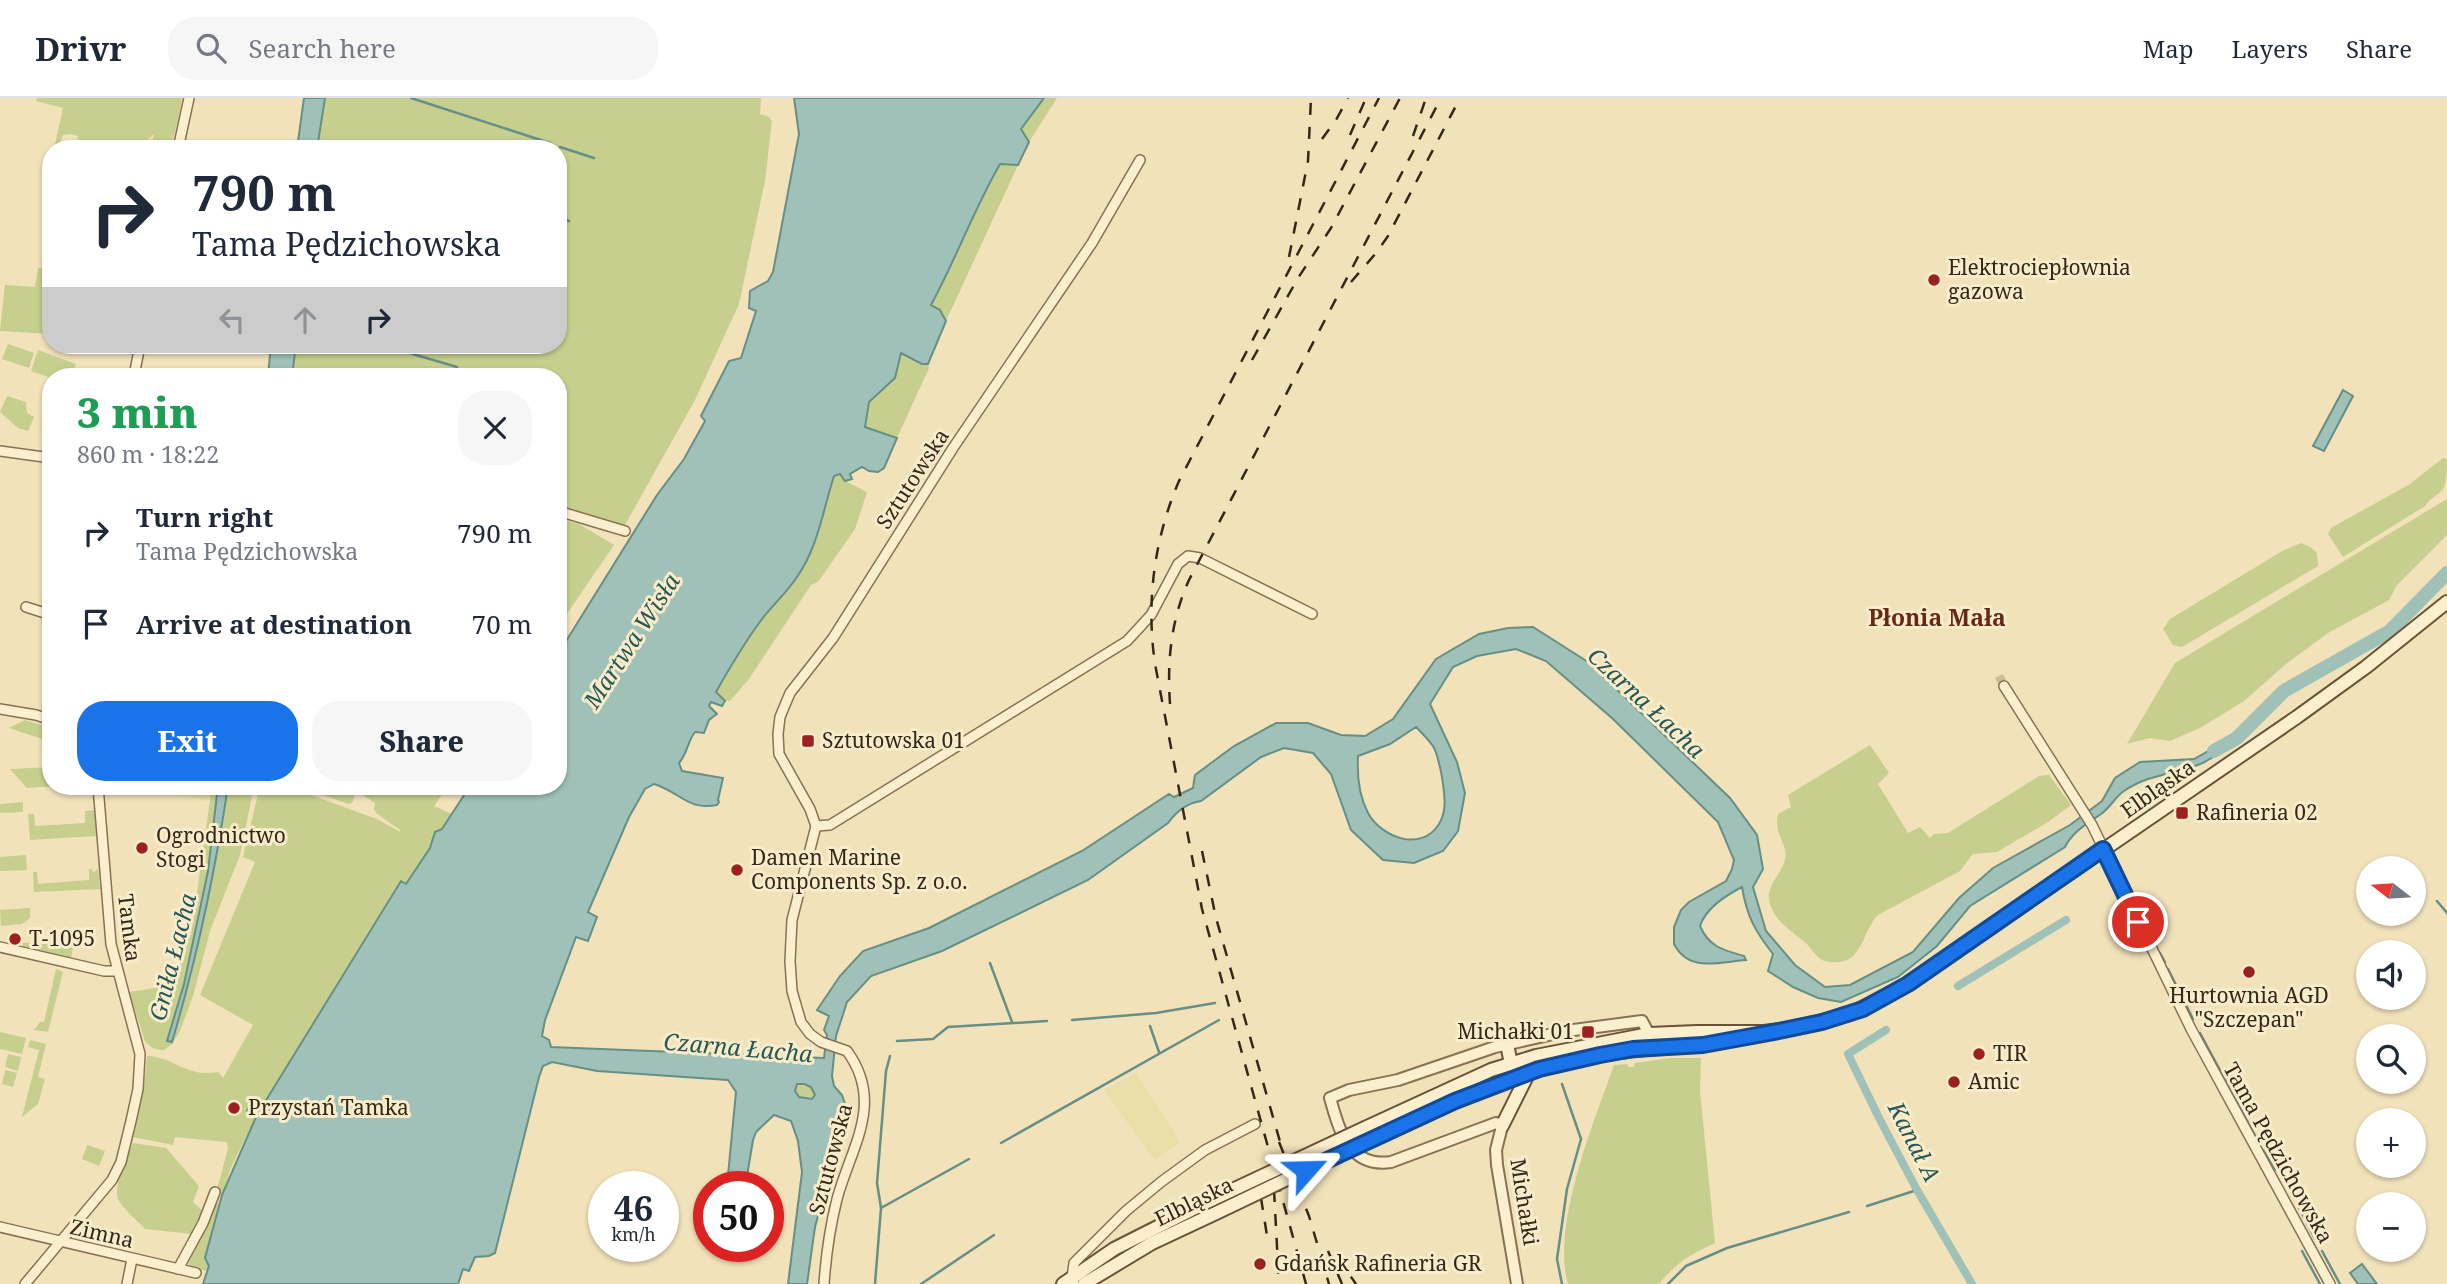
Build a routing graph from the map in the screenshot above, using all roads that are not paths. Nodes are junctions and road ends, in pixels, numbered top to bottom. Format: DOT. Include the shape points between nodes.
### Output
graph roads {
  1 [pos="189,98"];
  2 [pos="180,140"];
  3 [pos="1140,160"];
  4 [pos="0,452"];
  5 [pos="42,456"];
  6 [pos="567,514"];
  7 [pos="625,531"];
  8 [pos="2447,602"];
  9 [pos="26,607"];
  10 [pos="42,612"];
  11 [pos="1312,614"];
  12 [pos="2004,685"];
  13 [pos="0,709"];
  14 [pos="42,717"];
  15 [pos="99,795"];
  16 [pos="816,826"];
  17 [pos="2103,849"];
  18 [pos="0,947"];
  19 [pos="117,971"];
  20 [pos="1763,1032"];
  21 [pos="1649,1034"];
  22 [pos="1507,1044"];
  23 [pos="1511,1064"];
  24 [pos="1529,1072"];
  25 [pos="1503,1081"];
  26 [pos="1517,1097"];
  27 [pos="1255,1124"];
  28 [pos="1502,1126"];
  29 [pos="1370,1133"];
  30 [pos="215,1192"];
  31 [pos="0,1227"];
  32 [pos="60,1242"];
  33 [pos="132,1259"];
  34 [pos="178,1269"];
  35 [pos="196,1273"];
  36 [pos="1069,1282"];
  37 [pos="25,1284"];
  38 [pos="127,1284"];
  39 [pos="824,1284"];
  40 [pos="1084,1284"];
  41 [pos="1517,1284"];
  42 [pos="2330,1284"];
  1 -- 2 [label="street"];
  3 -- 16 [label="street, Sztutowska" via="1063,289 953,447 833,638 790,693 780,717 779,754"];
  4 -- 5 [label="street"];
  6 -- 7 [label="street"];
  8 -- 17 [label="main road, Elbląska" via="2297,717"];
  9 -- 10 [label="street"];
  11 -- 16 [label="street" via="1188,556 1178,564 1151,615 1126,641 830,825"];
  12 -- 17 [label="street, Tama Pędzichowska"];
  13 -- 14 [label="street"];
  15 -- 19 [label="street, Tamka"];
  16 -- 39 [label="street, Sztutowska" via="792,920 790,961 796,1008 810,1034 847,1051 865,1096 861,1129 830,1228"];
  17 -- 20 [label="main road, Elbląska" via="1884,998 1822,1022"];
  17 -- 42 [label="street, Tama Pędzichowska" via="2191,1029"];
  18 -- 19 [label="street"];
  19 -- 32 [label="street, Tamka" via="140,1052 140,1072 121,1162 112,1180"];
  20 -- 21 [label="main road, Elbląska"];
  20 -- 24 [label="main road, Elbląska" via="1703,1045 1633,1049"];
  21 -- 22 [label="street" via="1642,1021"];
  21 -- 23 [label="main road, Elbląska" via="1562,1049"];
  22 -- 23 [label="main road"];
  22 -- 28 [label="street" via="1330,1098 1352,1151 1376,1163 1391,1162 1496,1123"];
  23 -- 29 [label="main road, Elbląska" via="1438,1093"];
  24 -- 25 [label="main road, Elbląska"];
  24 -- 26 [label="main road"];
  25 -- 26 [label="main road"];
  25 -- 29 [label="main road, Elbląska"];
  26 -- 28 [label="main road"];
  27 -- 36 [label="street, Elbląska" via="1205,1150 1126,1211 1074,1263"];
  28 -- 41 [label="street, Michałki" via="1497,1165"];
  29 -- 36 [label="main road, Elbląska, bridge" via="1209,1201 1125,1243"];
  29 -- 40 [label="main road, Elbląska, bridge" via="1141,1249"];
  30 -- 34 [label="street"];
  31 -- 32 [label="street, Zimna"];
  32 -- 33 [label="street, Zimna"];
  32 -- 37 [label="street, Tamka"];
  33 -- 34 [label="street, Zimna"];
  33 -- 38 [label="street"];
  34 -- 35 [label="street, Zimna"];
}
